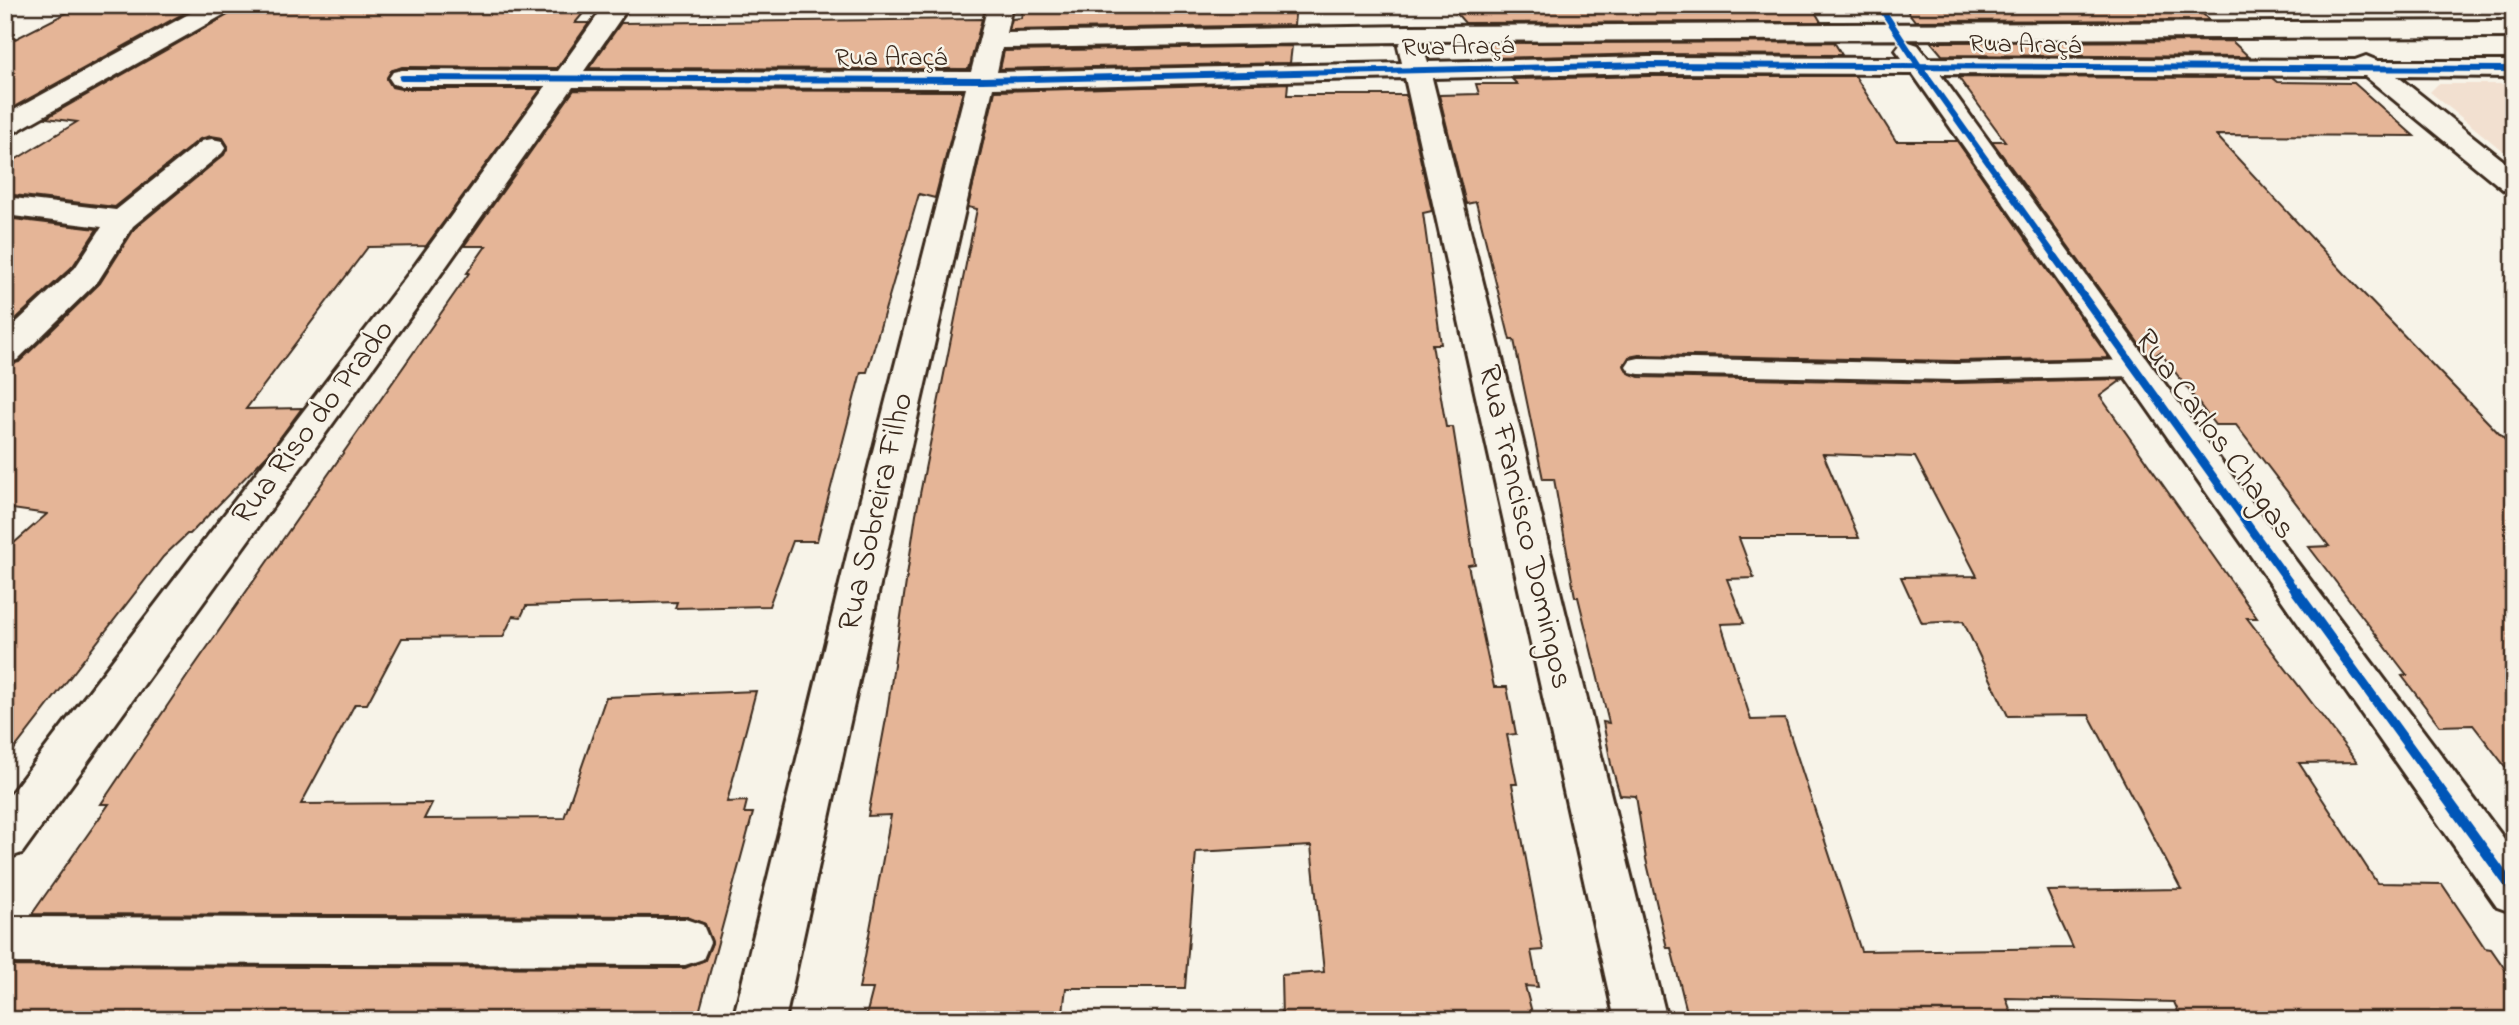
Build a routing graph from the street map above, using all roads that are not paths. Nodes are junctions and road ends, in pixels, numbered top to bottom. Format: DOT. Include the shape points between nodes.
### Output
graph roads {
  1 [pos="223,5"];
  2 [pos="618,5"];
  3 [pos="2295,5"];
  4 [pos="1888,18"];
  5 [pos="996,23"];
  6 [pos="2514,29"];
  7 [pos="2325,31"];
  8 [pos="1412,52"];
  9 [pos="1919,66"];
  10 [pos="2514,69"];
  11 [pos="2374,70"];
  12 [pos="402,78"];
  13 [pos="565,78"];
  14 [pos="982,80"];
  15 [pos="5,126"];
  16 [pos="212,147"];
  17 [pos="2514,184"];
  18 [pos="5,206"];
  19 [pos="122,220"];
  20 [pos="5,352"];
  21 [pos="1639,366"];
  22 [pos="2135,369"];
  23 [pos="5,838"];
  24 [pos="2514,891"];
  25 [pos="5,940"];
  26 [pos="685,942"];
  27 [pos="759,1020"];
  28 [pos="1641,1020"];
  1 -- 15 [label="street"];
  2 -- 13 [label="street, Rua Riso do Prado"];
  3 -- 7 [label="street"];
  4 -- 7 [label="street, Rua Araçá"];
  4 -- 8 [label="street, Rua Araçá"];
  4 -- 9 [label="street, Rua Carlos Chagas"];
  5 -- 8 [label="street, Rua Araçá"];
  5 -- 14 [label="street, Rua Sobreira Filho"];
  6 -- 7 [label="street, Rua Araçá"];
  7 -- 11 [label="street"];
  8 -- 9 [label="street, Rua Araçá" via="1649,65"];
  8 -- 14 [label="street, Rua Araçá"];
  8 -- 28 [label="street, Rua Francisco Domingos"];
  9 -- 11 [label="street, Rua Araçá"];
  9 -- 22 [label="street, Rua Carlos Chagas"];
  10 -- 11 [label="street, Rua Araçá"];
  11 -- 17 [label="street"];
  12 -- 13 [label="street, Rua Araçá"];
  13 -- 14 [label="street, Rua Araçá"];
  13 -- 23 [label="street, Rua Riso do Prado" via="428,271"];
  14 -- 27 [label="street, Rua Sobreira Filho"];
  16 -- 19 [label="street"];
  18 -- 19 [label="street"];
  19 -- 20 [label="street" via="87,274"];
  21 -- 22 [label="lane" via="1956,372"];
  22 -- 24 [label="street, Rua Carlos Chagas"];
  25 -- 26 [label="street"];
}
